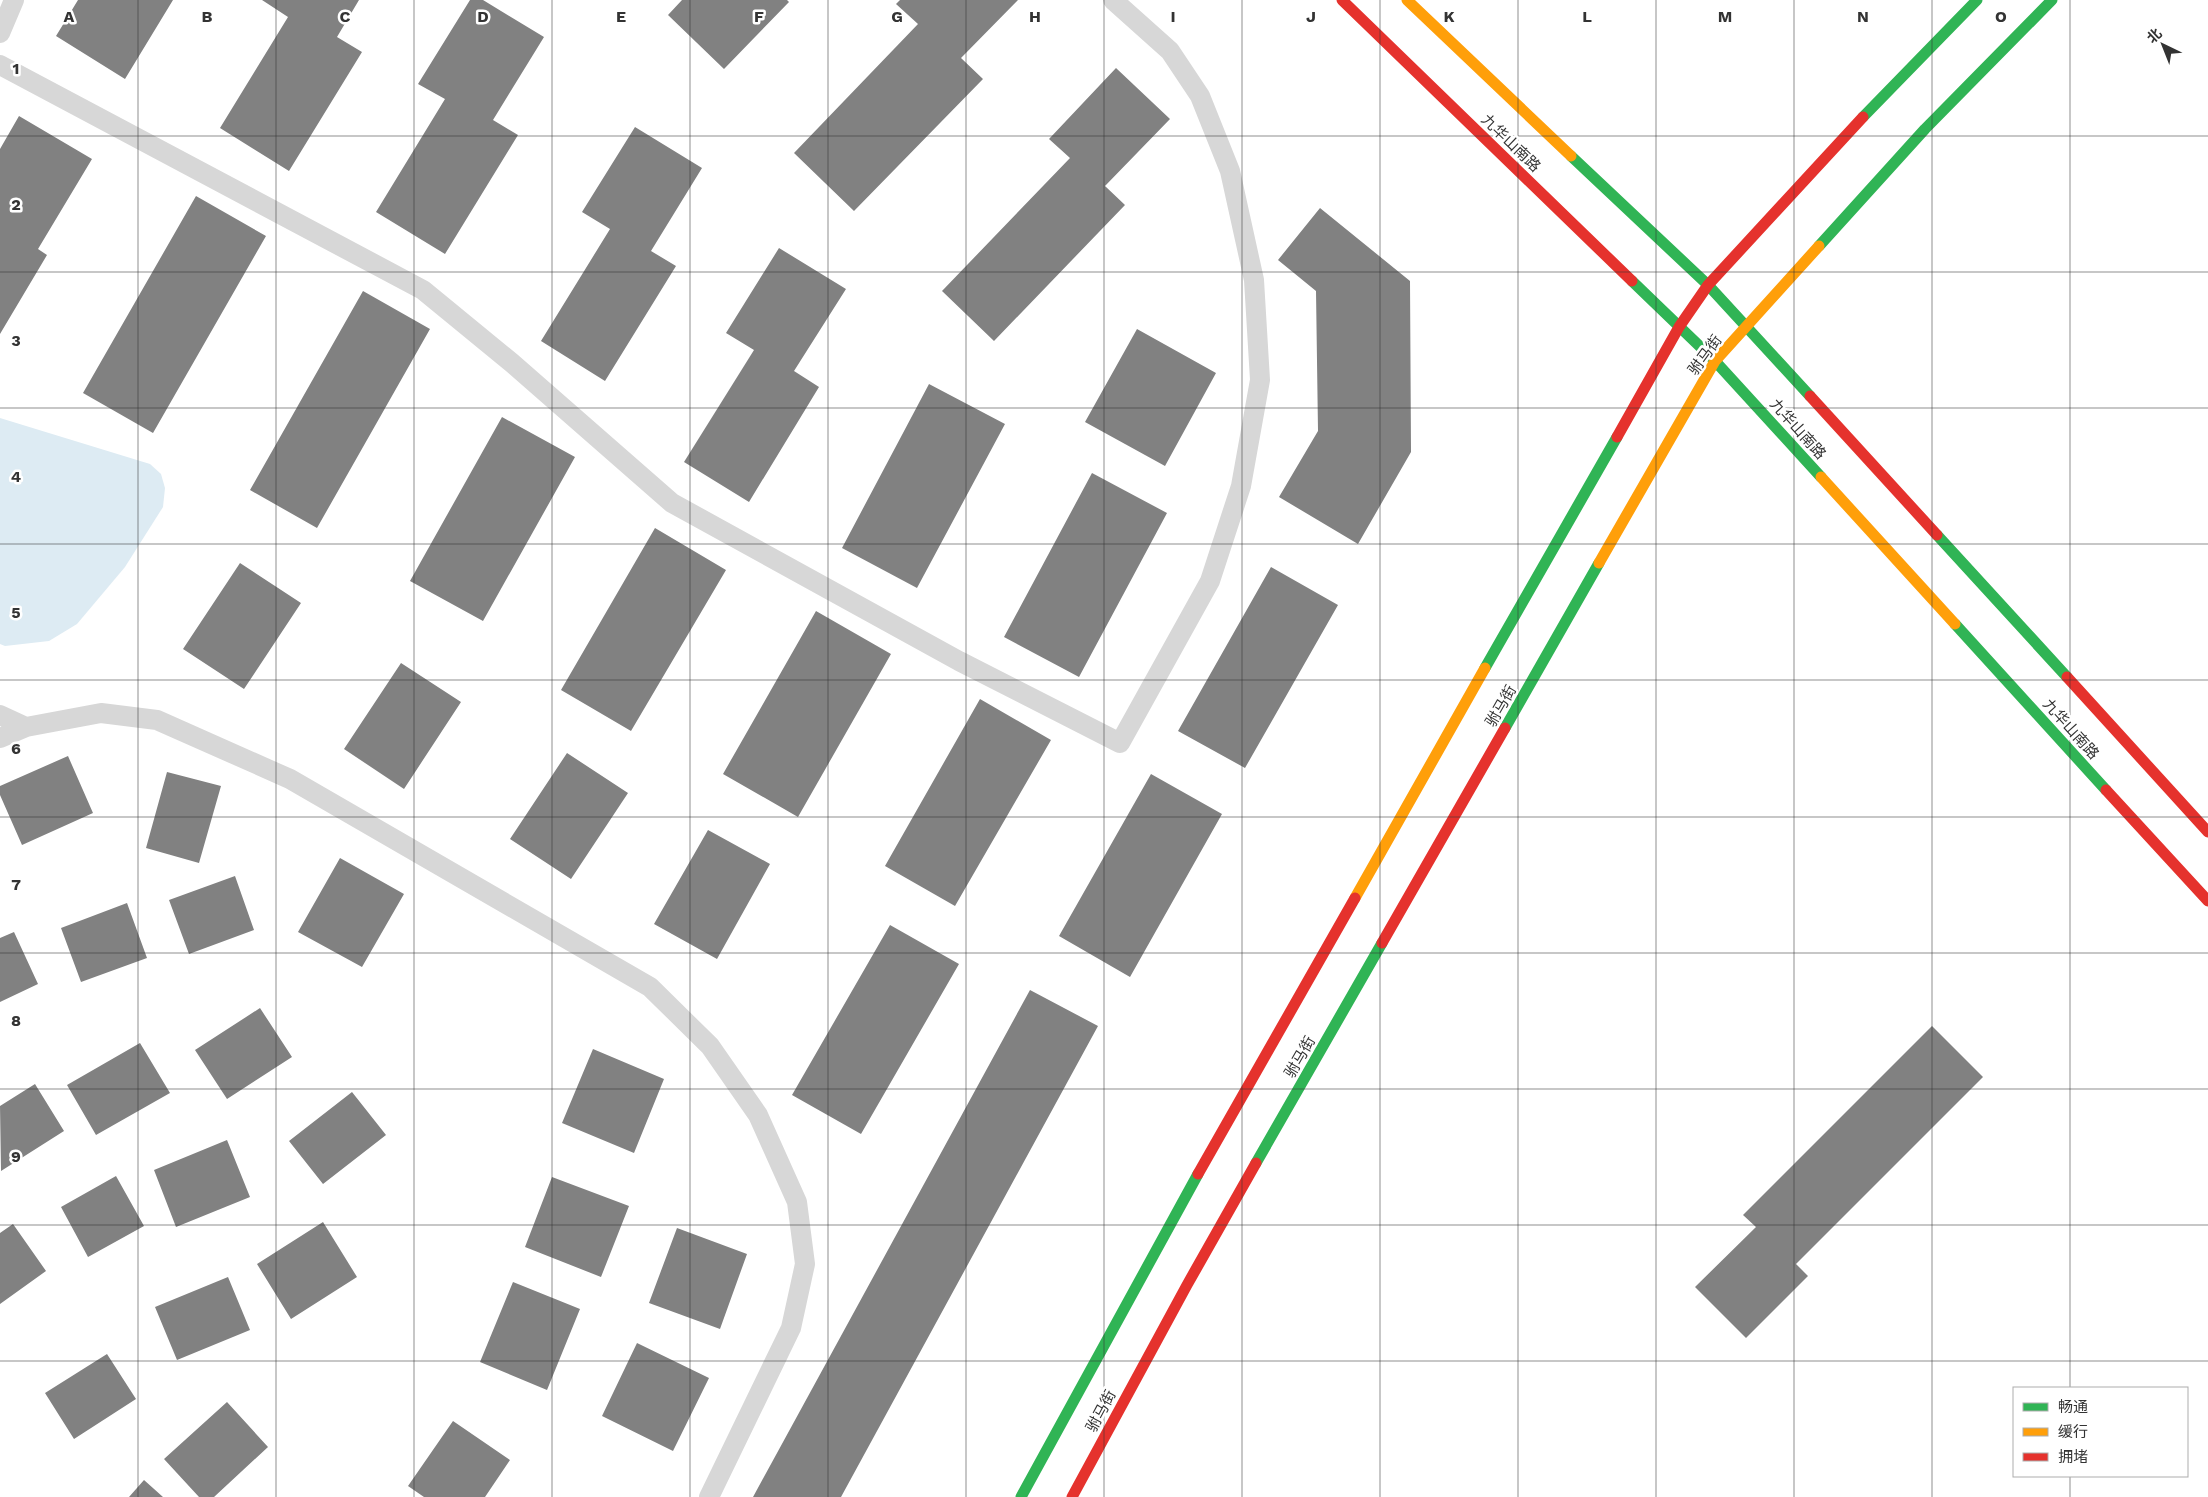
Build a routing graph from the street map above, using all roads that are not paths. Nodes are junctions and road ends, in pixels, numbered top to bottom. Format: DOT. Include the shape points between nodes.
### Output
graph roads {
  1 [pos="14,0"];
  2 [pos="1113,0"];
  3 [pos="1342,0"];
  4 [pos="1407,0"];
  5 [pos="1977,0"];
  6 [pos="2052,0"];
  7 [pos="0,33"];
  8 [pos="0,65"];
  9 [pos="1708,286"];
  10 [pos="1679,326"];
  11 [pos="1745,327"];
  12 [pos="1715,360"];
  13 [pos="0,715"];
  14 [pos="26,727"];
  15 [pos="0,738"];
  16 [pos="2208,832"];
  17 [pos="2208,901"];
  18 [pos="709,1497"];
  19 [pos="1021,1497"];
  20 [pos="1072,1497"];
  1 -- 7 [label="lane"];
  2 -- 8 [label="lane" via="1170,51 1200,96 1230,171 1254,280 1260,380 1240,486 1210,581 1120,743 959,662 672,503 423,290"];
  3 -- 10 [label="main road, 九华山南路"];
  4 -- 9 [label="main road, 九华山南路"];
  5 -- 9 [label="main road, 驸马街" via="1889,89"];
  6 -- 11 [label="main road, 驸马街" via="1925,129"];
  9 -- 10 [label="main road, 驸马街"];
  9 -- 11 [label="main road, 九华山南路"];
  10 -- 12 [label="main road, 九华山南路"];
  10 -- 19 [label="main road, 驸马街" via="1149,1261"];
  11 -- 12 [label="main road, 驸马街"];
  11 -- 16 [label="main road, 九华山南路"];
  12 -- 17 [label="main road, 九华山南路"];
  12 -- 20 [label="main road, 驸马街" via="1192,1276"];
  13 -- 14 [label="lane"];
  14 -- 15 [label="lane"];
  14 -- 18 [label="lane" via="101,714 157,720 290,779 650,986 710,1046 758,1114 797,1202 805,1264 791,1328"];
}
